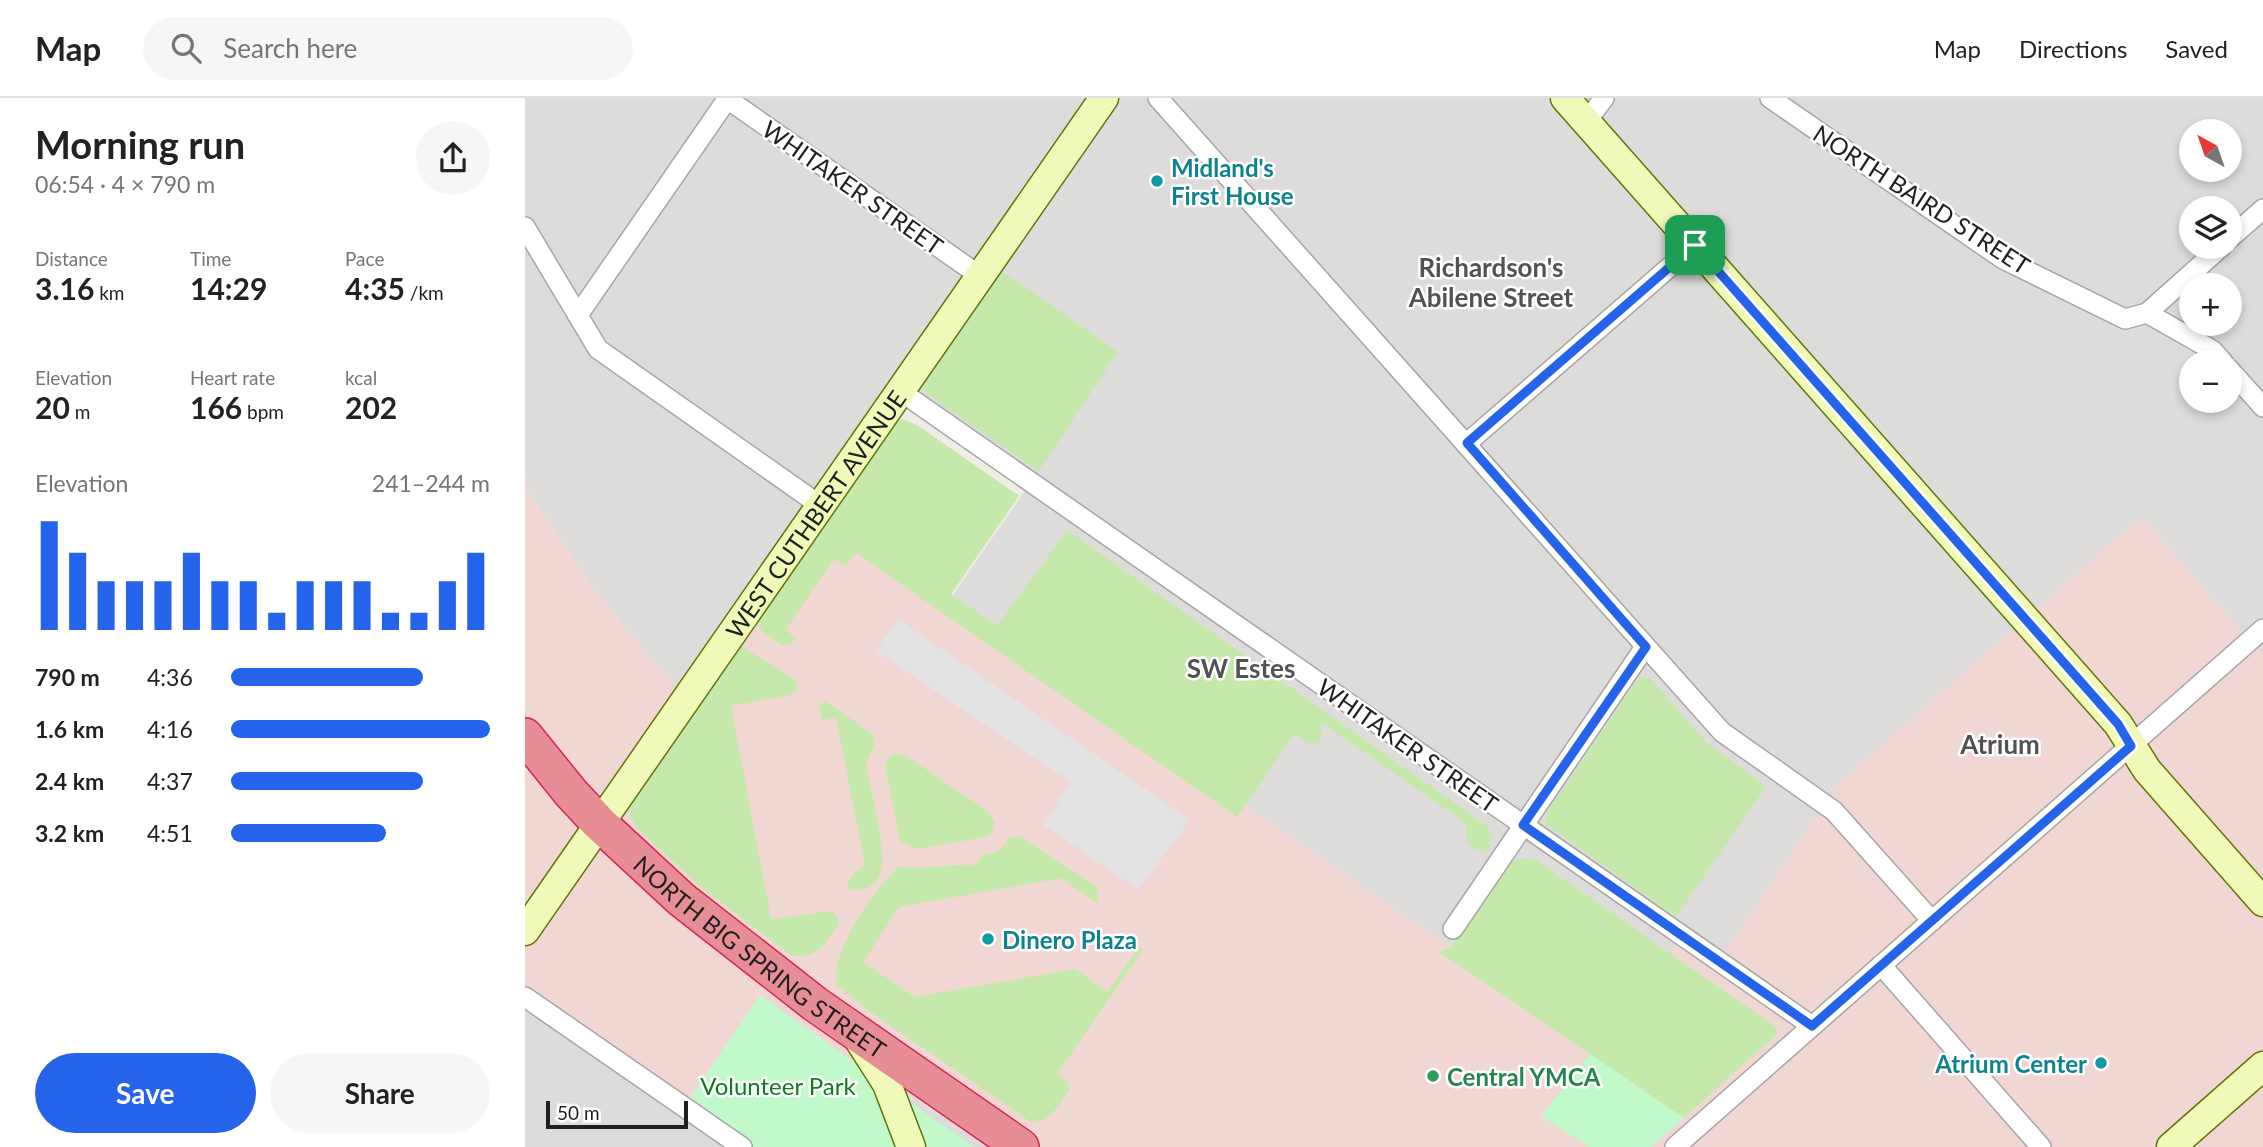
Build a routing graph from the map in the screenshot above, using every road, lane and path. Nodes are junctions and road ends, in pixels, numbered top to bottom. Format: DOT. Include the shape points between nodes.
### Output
graph roads {
  1 [pos="727,98"];
  2 [pos="1104,98"];
  3 [pos="1158,98"];
  4 [pos="1565,98"];
  5 [pos="1604,98"];
  6 [pos="1770,98"];
  7 [pos="1586,122"];
  8 [pos="2263,209"];
  9 [pos="525,227"];
  10 [pos="2242,228"];
  11 [pos="1695,245"];
  12 [pos="2208,259"];
  13 [pos="979,276"];
  14 [pos="2147,313"];
  15 [pos="578,315"];
  16 [pos="2213,350"];
  17 [pos="2242,384"];
  18 [pos="900,391"];
  19 [pos="2263,407"];
  20 [pos="1467,443"];
  21 [pos="821,506"];
  22 [pos="2263,629"];
  23 [pos="1646,647"];
  24 [pos="525,736"];
  25 [pos="2131,746"];
  26 [pos="599,824"];
  27 [pos="1523,825"];
  28 [pos="2263,901"];
  29 [pos="1932,921"];
  30 [pos="1453,929"];
  31 [pos="525,931"];
  32 [pos="1881,965"];
  33 [pos="525,997"];
  34 [pos="1812,1026"];
  35 [pos="854,1032"];
  36 [pos="2263,1066"];
  37 [pos="742,1147"];
  38 [pos="911,1147"];
  39 [pos="1021,1147"];
  40 [pos="1675,1147"];
  41 [pos="2041,1147"];
  42 [pos="2171,1147"];
  1 -- 13 [label="street, WHITAKER STREET"];
  1 -- 15 [label="street"];
  2 -- 13 [label="street, WEST CUTHBERT AVENUE"];
  3 -- 20 [label="street"];
  4 -- 7 [label="street"];
  5 -- 7 [label="street"];
  6 -- 14 [label="street, NORTH BAIRD STREET" via="2003,259 2125,319"];
  7 -- 11 [label="street"];
  8 -- 10 [label="street"];
  9 -- 15 [label="street"];
  11 -- 20 [label="street"];
  11 -- 25 [label="street" via="2118,724"];
  12 -- 14 [label="street"];
  13 -- 18 [label="street, WEST CUTHBERT AVENUE"];
  14 -- 16 [label="street"];
  15 -- 21 [label="street" via="598,349"];
  17 -- 19 [label="street"];
  18 -- 21 [label="street, WEST CUTHBERT AVENUE"];
  18 -- 27 [label="street, WHITAKER STREET"];
  20 -- 23 [label="street"];
  21 -- 26 [label="street, WEST CUTHBERT AVENUE"];
  22 -- 25 [label="street"];
  23 -- 27 [label="street"];
  23 -- 29 [label="street" via="1722,732 1834,811"];
  24 -- 26 [label="highway, NORTH BIG SPRING STREET"];
  25 -- 28 [label="street"];
  25 -- 29 [label="street"];
  26 -- 31 [label="street, WEST CUTHBERT AVENUE"];
  26 -- 35 [label="highway, NORTH BIG SPRING STREET" via="691,907"];
  27 -- 30 [label="street"];
  27 -- 34 [label="street, WHITAKER STREET"];
  29 -- 32 [label="street"];
  32 -- 34 [label="street"];
  32 -- 41 [label="street"];
  33 -- 37 [label="street"];
  34 -- 40 [label="street"];
  35 -- 38 [label="street" via="887,1084"];
  35 -- 39 [label="highway, NORTH BIG SPRING STREET"];
  36 -- 42 [label="street"];
}
